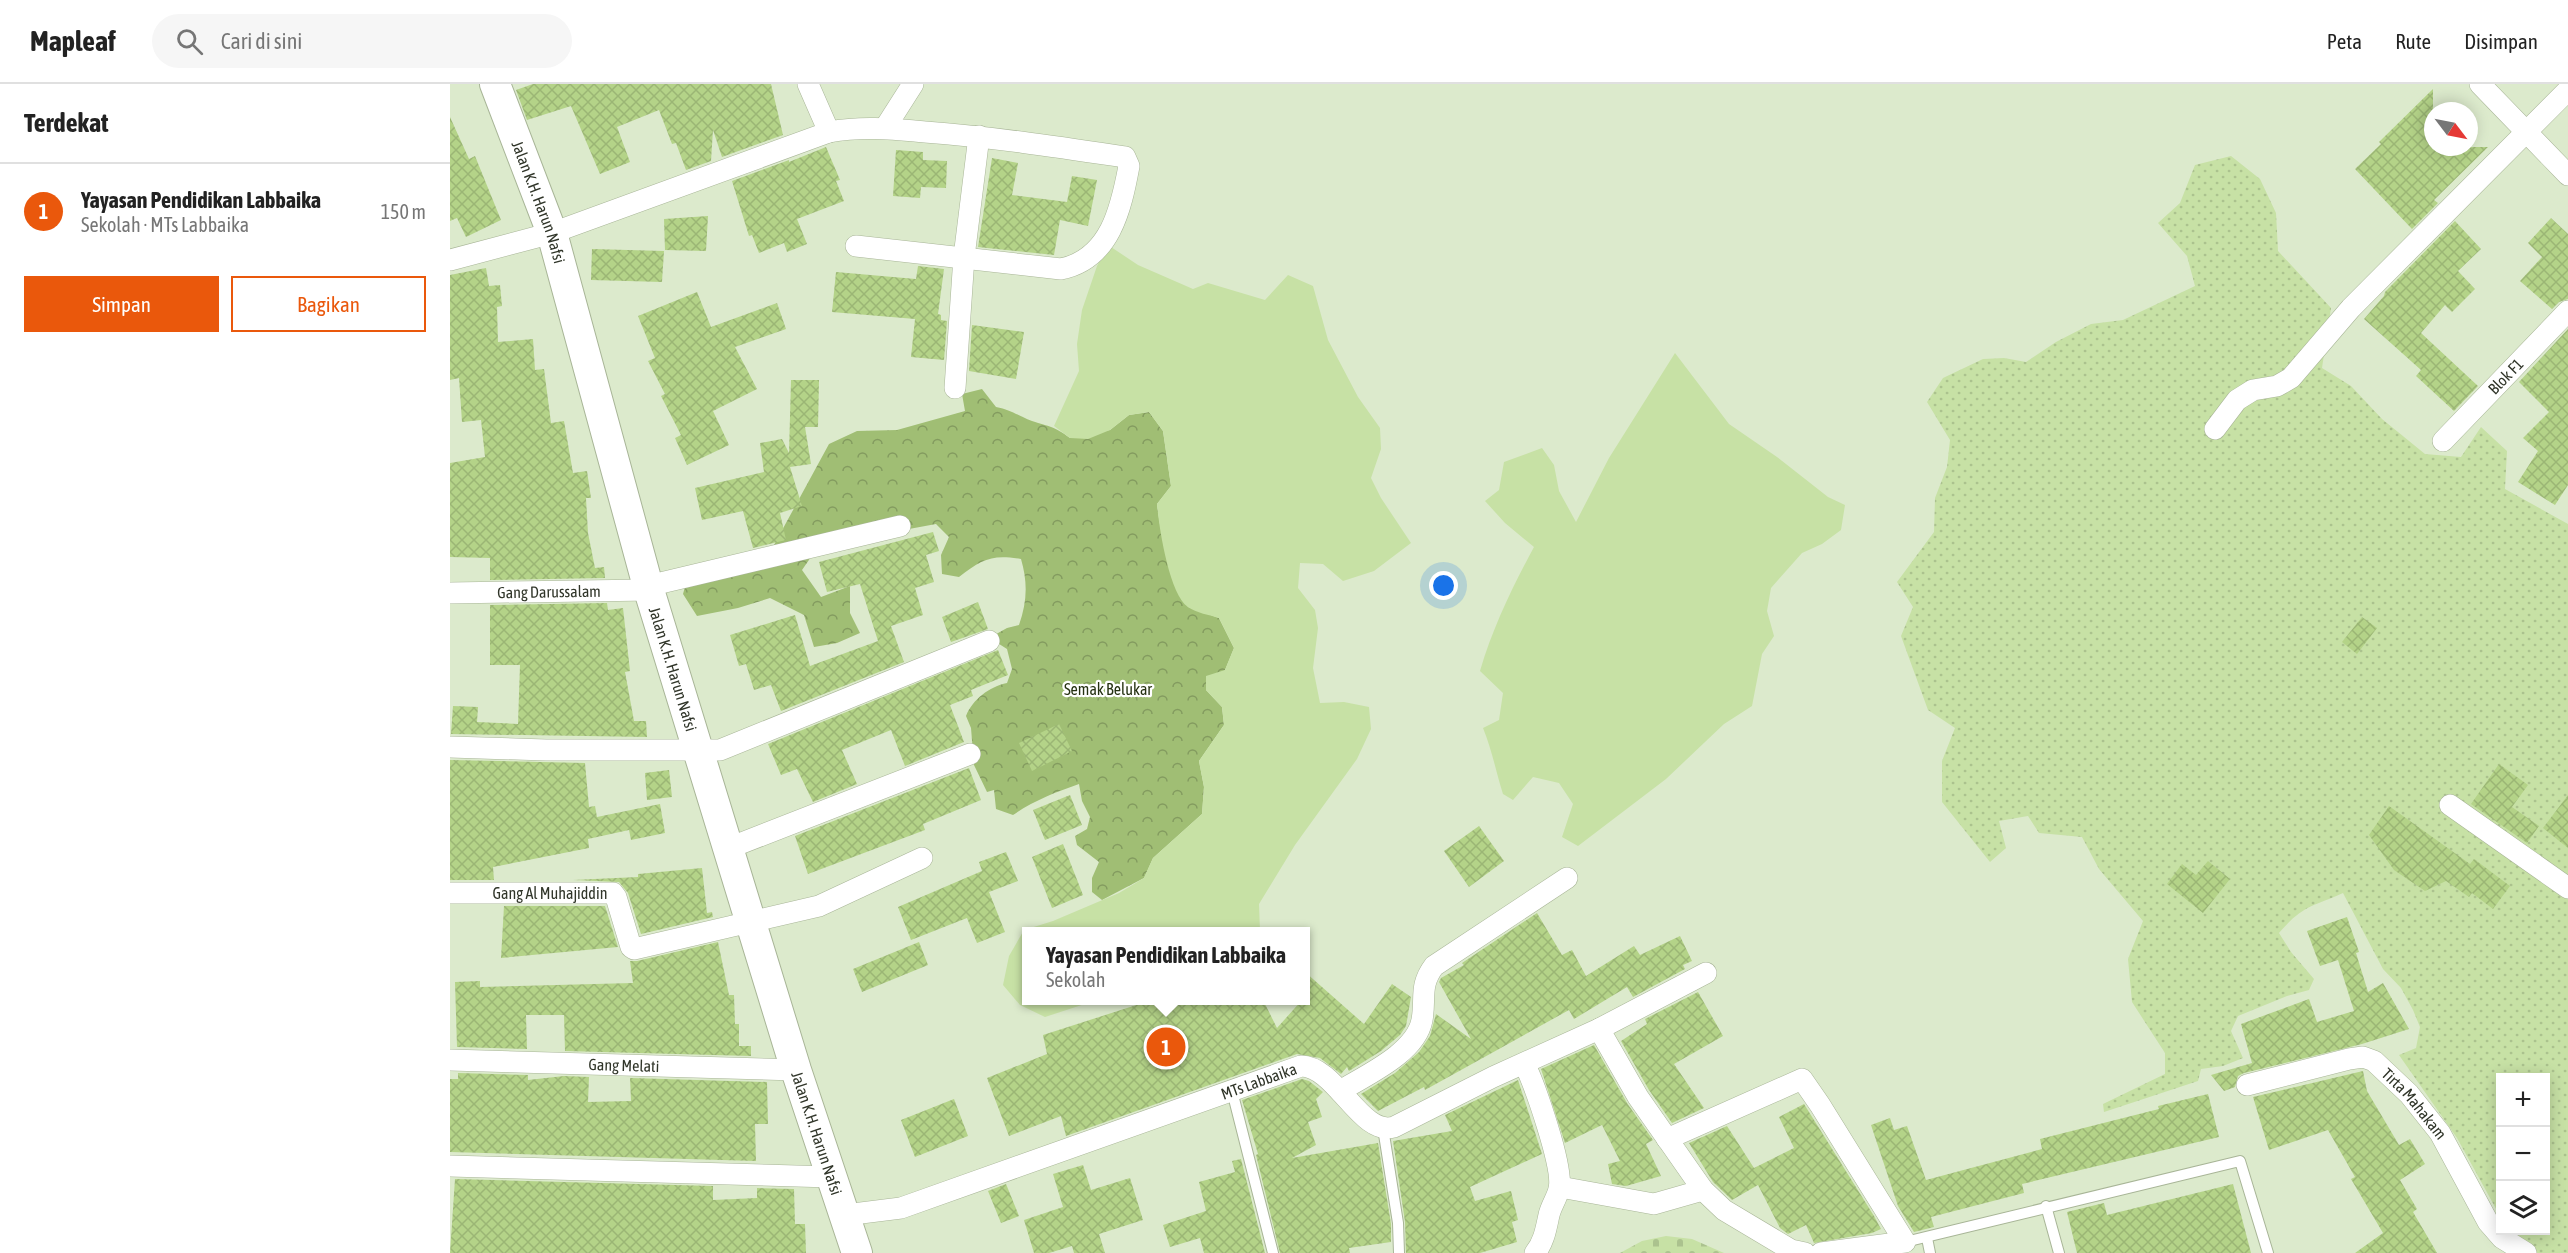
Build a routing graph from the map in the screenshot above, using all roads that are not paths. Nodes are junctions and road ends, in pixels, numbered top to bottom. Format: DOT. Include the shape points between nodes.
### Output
graph roads {
  1 [pos="495,84"];
  2 [pos="808,84"];
  3 [pos="913,84"];
  4 [pos="2480,84"];
  5 [pos="2568,90"];
  6 [pos="885,128"];
  7 [pos="829,132"];
  8 [pos="2527,133"];
  9 [pos="979,136"];
  10 [pos="2568,175"];
  11 [pos="552,233"];
  12 [pos="856,246"];
  13 [pos="964,257"];
  14 [pos="450,260"];
  15 [pos="2568,311"];
  16 [pos="955,388"];
  17 [pos="2215,429"];
  18 [pos="2444,441"];
  19 [pos="900,526"];
  20 [pos="649,588"];
  21 [pos="450,593"];
  22 [pos="989,641"];
  23 [pos="450,747"];
  24 [pos="699,750"];
  25 [pos="969,753"];
  26 [pos="2450,805"];
  27 [pos="729,848"];
  28 [pos="922,858"];
  29 [pos="1567,878"];
  30 [pos="2568,888"];
  31 [pos="450,893"];
  32 [pos="752,922"];
  33 [pos="1706,973"];
  34 [pos="1599,1029"];
  35 [pos="450,1060"];
  36 [pos="1525,1065"];
  37 [pos="796,1070"];
  38 [pos="2247,1085"];
  39 [pos="1232,1091"];
  40 [pos="1340,1091"];
  41 [pos="1383,1128"];
  42 [pos="1667,1139"];
  43 [pos="450,1167"];
  44 [pos="831,1177"];
  45 [pos="1560,1187"];
  46 [pos="1703,1190"];
  47 [pos="2046,1206"];
  48 [pos="845,1215"];
  49 [pos="1927,1238"];
  50 [pos="1905,1242"];
  51 [pos="857,1253"];
  52 [pos="1273,1253"];
  53 [pos="1399,1253"];
  54 [pos="1534,1253"];
  55 [pos="1805,1253"];
  56 [pos="1821,1253"];
  57 [pos="1930,1253"];
  58 [pos="2059,1253"];
  59 [pos="2268,1253"];
  60 [pos="2526,1253"];
  1 -- 11 [label="main road, Jalan K.H. Harun Nafsi"];
  2 -- 7 [label="street"];
  3 -- 6 [label="street"];
  4 -- 8 [label="street"];
  5 -- 8 [label="street"];
  6 -- 7 [label="street"];
  6 -- 9 [label="street"];
  7 -- 11 [label="street"];
  8 -- 10 [label="street"];
  8 -- 17 [label="street" via="2366,293 2291,378 2277,386 2253,390 2237,400"];
  9 -- 13 [label="street"];
  9 -- 13 [label="street" via="1125,157 1130,166 1116,221 1088,258 1076,266 1061,269"];
  11 -- 14 [label="street"];
  11 -- 20 [label="main road, Jalan K.H. Harun Nafsi"];
  12 -- 13 [label="street"];
  13 -- 16 [label="street"];
  15 -- 18 [label="street, Blok F1"];
  19 -- 20 [label="street, Gang Darussalam"];
  20 -- 21 [label="street, Gang Darussalam"];
  20 -- 24 [label="main road, Jalan K.H. Harun Nafsi"];
  22 -- 24 [label="street" via="720,750"];
  23 -- 24 [label="street"];
  24 -- 27 [label="main road, Jalan K.H. Harun Nafsi"];
  25 -- 27 [label="street"];
  26 -- 30 [label="street"];
  27 -- 32 [label="main road, Jalan K.H. Harun Nafsi"];
  28 -- 32 [label="street" via="819,906"];
  29 -- 40 [label="street" via="1434,966 1426,976 1422,1021 1412,1041 1403,1052"];
  31 -- 32 [label="street, Gang Al Muhajiddin" via="613,893 634,949"];
  32 -- 37 [label="main road, Jalan K.H. Harun Nafsi"];
  33 -- 34 [label="street"];
  34 -- 36 [label="street"];
  34 -- 42 [label="street"];
  35 -- 37 [label="street, Gang Melati"];
  36 -- 41 [label="street" via="1394,1127"];
  36 -- 45 [label="street" via="1544,1112"];
  37 -- 44 [label="main road, Jalan K.H. Harun Nafsi"];
  38 -- 60 [label="street, Tirta Mahakam" via="2349,1059 2363,1057 2374,1061 2409,1094 2440,1133 2488,1222 2502,1238"];
  39 -- 40 [label="street, MTs Labbaika" via="1289,1069 1309,1066"];
  39 -- 48 [label="street, MTs Labbaika" via="901,1208"];
  39 -- 52 [label="lane"];
  40 -- 41 [label="street, MTs Labbaika" via="1374,1125"];
  41 -- 53 [label="lane"];
  42 -- 46 [label="street"];
  42 -- 50 [label="street" via="1802,1079"];
  43 -- 44 [label="street"];
  44 -- 48 [label="main road, Jalan K.H. Harun Nafsi"];
  45 -- 46 [label="street" via="1654,1204"];
  45 -- 54 [label="street" via="1545,1236"];
  46 -- 55 [label="street" via="1724,1210 1791,1250"];
  47 -- 49 [label="lane"];
  47 -- 58 [label="lane"];
  47 -- 59 [label="lane" via="2240,1161"];
  48 -- 51 [label="main road, Jalan K.H. Harun Nafsi"];
  49 -- 50 [label="lane"];
  49 -- 57 [label="lane"];
  50 -- 56 [label="street"];
}
